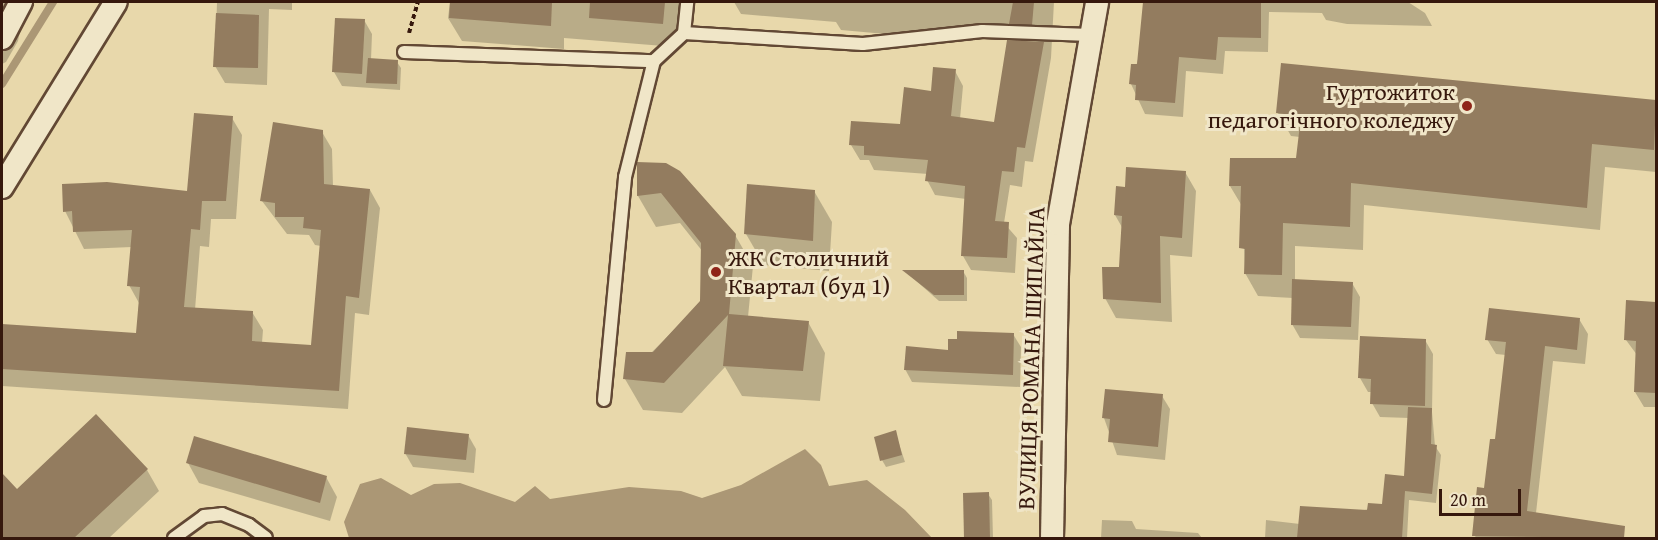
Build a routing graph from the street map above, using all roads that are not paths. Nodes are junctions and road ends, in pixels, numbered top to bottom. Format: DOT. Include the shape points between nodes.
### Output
graph roads {
  1 [pos="21,2"];
  2 [pos="116,2"];
  3 [pos="687,2"];
  4 [pos="1097,2"];
  5 [pos="684,33"];
  6 [pos="1090,35"];
  7 [pos="2,38"];
  8 [pos="404,52"];
  9 [pos="654,61"];
  10 [pos="2,187"];
  11 [pos="604,400"];
  12 [pos="174,538"];
  13 [pos="266,538"];
  14 [pos="1052,538"];
  1 -- 7 [label="street"];
  2 -- 10 [label="street"];
  3 -- 5 [label="lane"];
  4 -- 6 [label="street, ВУЛИЦЯ РОМАНА ШИПАЙЛА"];
  5 -- 6 [label="lane" via="863,44 982,31"];
  5 -- 9 [label="lane"];
  6 -- 14 [label="street, ВУЛИЦЯ РОМАНА ШИПАЙЛА" via="1058,224"];
  8 -- 9 [label="lane"];
  9 -- 11 [label="lane" via="625,177"];
  12 -- 13 [label="lane" via="204,516 222,514 249,525"];
}
